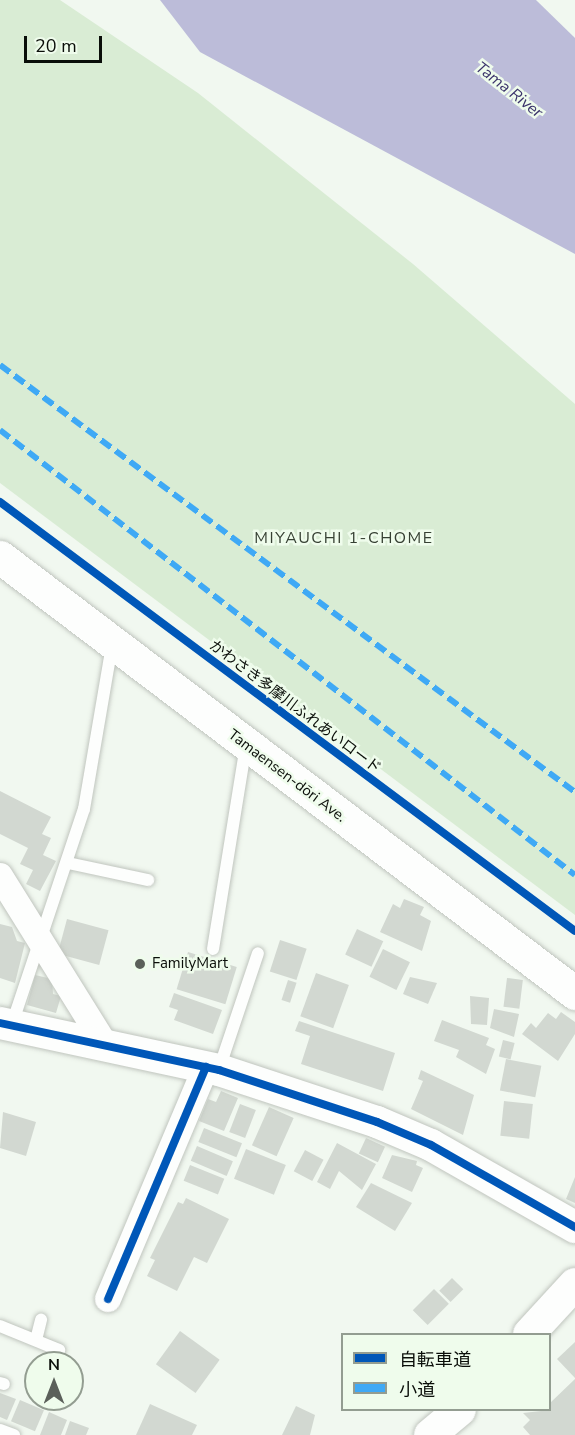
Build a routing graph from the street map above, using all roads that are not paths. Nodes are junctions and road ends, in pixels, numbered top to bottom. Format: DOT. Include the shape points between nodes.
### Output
graph roads {
  1 [pos="0,557"];
  2 [pos="113,642"];
  3 [pos="246,745"];
  4 [pos="68,863"];
  5 [pos="0,876"];
  6 [pos="148,880"];
  7 [pos="38,938"];
  8 [pos="213,949"];
  9 [pos="258,953"];
  10 [pos="575,993"];
  11 [pos="6,1024"];
  12 [pos="105,1045"];
  13 [pos="212,1069"];
  14 [pos="575,1227"];
  15 [pos="575,1284"];
  16 [pos="108,1299"];
  17 [pos="41,1320"];
  18 [pos="0,1326"];
  19 [pos="531,1333"];
  20 [pos="36,1340"];
  21 [pos="59,1350"];
  22 [pos="459,1411"];
  23 [pos="0,1430"];
  24 [pos="14,1435"];
  25 [pos="430,1435"];
  1 -- 2 [label="main road, Tamaensen-dōri Ave."];
  2 -- 3 [label="main road, Tamaensen-dōri Ave."];
  2 -- 4 [label="lane" via="84,809"];
  3 -- 8 [label="lane"];
  3 -- 10 [label="main road, Tamaensen-dōri Ave."];
  4 -- 6 [label="lane"];
  4 -- 7 [label="lane"];
  5 -- 7 [label="street"];
  7 -- 11 [label="lane"];
  7 -- 12 [label="street"];
  9 -- 13 [label="lane"];
  11 -- 12 [label="street"];
  12 -- 13 [label="street"];
  13 -- 14 [label="street" via="402,1132"];
  13 -- 16 [label="street"];
  15 -- 19 [label="street"];
  17 -- 20 [label="lane"];
  18 -- 20 [label="lane"];
  20 -- 21 [label="lane"];
  22 -- 25 [label="street"];
  23 -- 24 [label="lane"];
}
